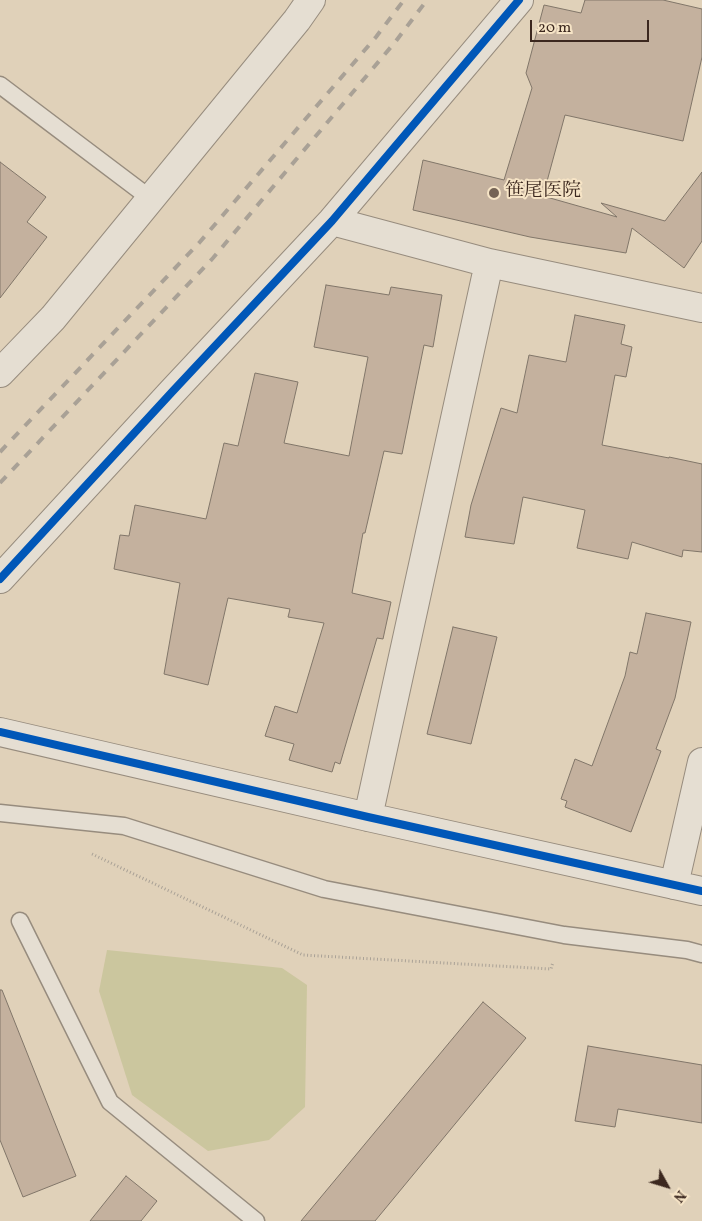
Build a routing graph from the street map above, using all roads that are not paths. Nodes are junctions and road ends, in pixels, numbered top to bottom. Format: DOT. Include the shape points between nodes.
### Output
graph roads {
  1 [pos="311,0"];
  2 [pos="519,0"];
  3 [pos="0,85"];
  4 [pos="151,198"];
  5 [pos="332,221"];
  6 [pos="489,263"];
  7 [pos="702,308"];
  8 [pos="0,373"];
  9 [pos="0,579"];
  10 [pos="0,732"];
  11 [pos="702,762"];
  12 [pos="0,813"];
  13 [pos="368,818"];
  14 [pos="674,884"];
  15 [pos="702,891"];
  16 [pos="20,921"];
  17 [pos="702,954"];
  18 [pos="256,1221"];
  1 -- 4 [label="street"];
  2 -- 5 [label="street"];
  3 -- 4 [label="lane"];
  4 -- 8 [label="street" via="53,318"];
  5 -- 6 [label="street"];
  5 -- 9 [label="street"];
  6 -- 7 [label="street"];
  6 -- 13 [label="street"];
  10 -- 13 [label="street"];
  11 -- 14 [label="street"];
  12 -- 17 [label="lane" via="124,826 324,889 564,935"];
  13 -- 14 [label="street"];
  14 -- 15 [label="street"];
  16 -- 18 [label="lane" via="110,1102"];
}
